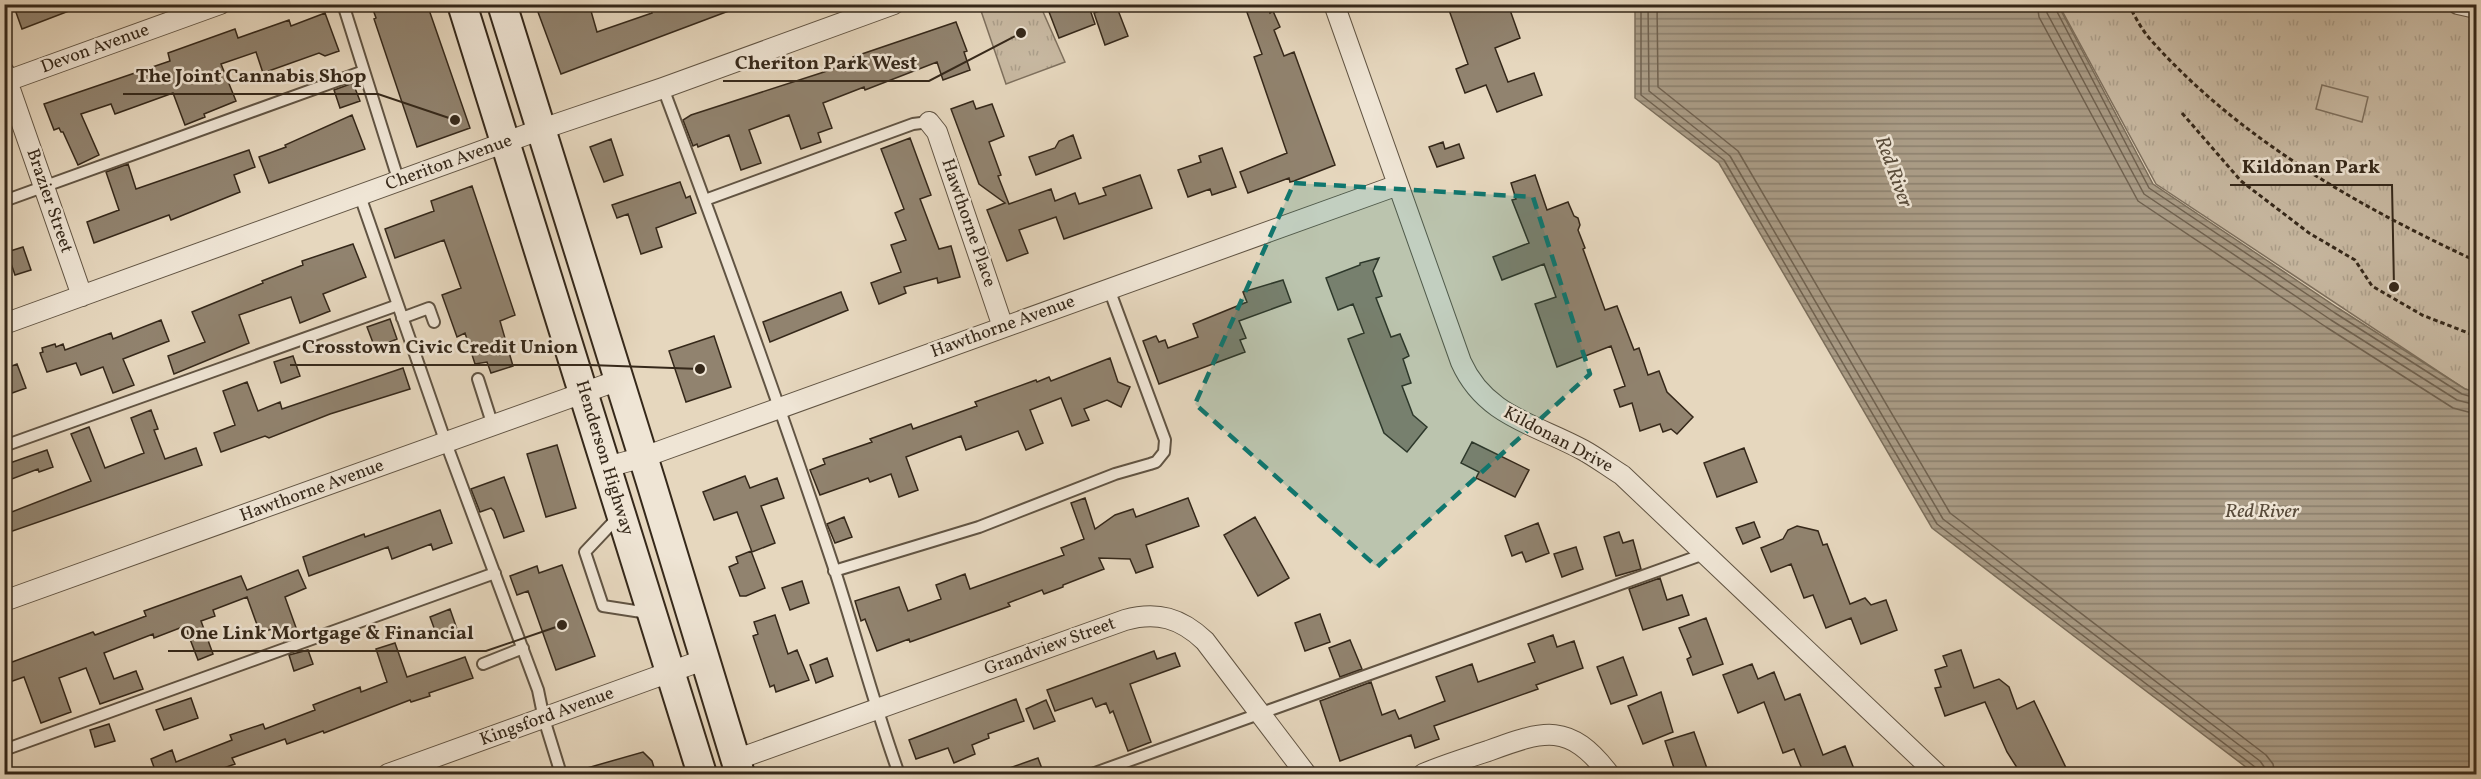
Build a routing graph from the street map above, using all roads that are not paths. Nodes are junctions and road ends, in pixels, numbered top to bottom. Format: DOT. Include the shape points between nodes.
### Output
graph roads {
  1 [pos="220,4"];
  2 [pos="343,4"];
  3 [pos="462,4"];
  4 [pos="502,4"];
  5 [pos="894,4"];
  6 [pos="1334,4"];
  7 [pos="2458,4"];
  8 [pos="2476,8"];
  9 [pos="364,71"];
  10 [pos="6,78"];
  11 [pos="663,88"];
  12 [pos="928,122"];
  13 [pos="542,129"];
  14 [pos="505,142"];
  15 [pos="399,182"];
  16 [pos="1398,185"];
  17 [pos="45,187"];
  18 [pos="360,196"];
  19 [pos="705,200"];
  20 [pos="4,201"];
  21 [pos="1109,289"];
  22 [pos="82,296"];
  23 [pos="398,306"];
  24 [pos="402,318"];
  25 [pos="434,322"];
  26 [pos="4,324"];
  27 [pos="1003,327"];
  28 [pos="477,380"];
  29 [pos="619,380"];
  30 [pos="584,393"];
  31 [pos="778,408"];
  32 [pos="493,426"];
  33 [pos="446,443"];
  34 [pos="4,446"];
  35 [pos="644,457"];
  36 [pos="607,467"];
  37 [pos="621,514"];
  38 [pos="1704,554"];
  39 [pos="834,571"];
  40 [pos="495,573"];
  41 [pos="4,601"];
  42 [pos="652,614"];
  43 [pos="523,648"];
  44 [pos="706,659"];
  45 [pos="483,664"];
  46 [pos="669,672"];
  47 [pos="877,709"];
  48 [pos="1258,713"];
  49 [pos="544,719"];
  50 [pos="4,750"];
  51 [pos="737,767"];
  52 [pos="388,774"];
  53 [pos="561,774"];
  54 [pos="702,774"];
  55 [pos="899,774"];
  56 [pos="1092,774"];
  57 [pos="1306,774"];
  58 [pos="1423,774"];
  59 [pos="1609,774"];
  60 [pos="1937,774"];
  1 -- 10 [label="street, Devon Avenue"];
  2 -- 9 [label="lane"];
  3 -- 14 [label="main road, Henderson Highway"];
  4 -- 13 [label="main road, Henderson Highway"];
  5 -- 11 [label="street, Cheriton Avenue"];
  6 -- 16 [label="street, Kildonan Drive"];
  7 -- 8 [label="street"];
  9 -- 15 [label="lane"];
  9 -- 17 [label="lane"];
  10 -- 17 [label="street, Brazier Street"];
  11 -- 13 [label="street, Cheriton Avenue"];
  11 -- 19 [label="lane"];
  12 -- 19 [label="lane" via="913,124"];
  12 -- 27 [label="street, Hawthorne Place" via="937,132"];
  13 -- 14 [label="street, Cheriton Avenue"];
  13 -- 29 [label="main road, Henderson Highway"];
  14 -- 15 [label="street, Cheriton Avenue"];
  14 -- 30 [label="main road, Henderson Highway"];
  15 -- 18 [label="street, Cheriton Avenue"];
  16 -- 21 [label="street, Hawthorne Avenue"];
  16 -- 38 [label="street, Kildonan Drive" via="1461,362 1479,393 1498,408 1584,451 1622,475"];
  17 -- 20 [label="lane"];
  17 -- 22 [label="street, Brazier Street"];
  18 -- 22 [label="street, Cheriton Avenue"];
  18 -- 23 [label="lane"];
  19 -- 31 [label="lane"];
  21 -- 27 [label="street, Hawthorne Avenue"];
  21 -- 39 [label="lane" via="1165,440 1161,457 979,527"];
  22 -- 26 [label="street, Cheriton Avenue"];
  23 -- 24 [label="lane"];
  23 -- 34 [label="lane"];
  24 -- 25 [label="lane" via="429,308"];
  24 -- 33 [label="lane"];
  27 -- 31 [label="street, Hawthorne Avenue"];
  28 -- 32 [label="lane"];
  29 -- 30 [label="street, Hawthorne Avenue"];
  29 -- 35 [label="main road, Henderson Highway"];
  30 -- 32 [label="street, Hawthorne Avenue"];
  30 -- 36 [label="main road, Henderson Highway"];
  31 -- 35 [label="street, Hawthorne Avenue"];
  31 -- 39 [label="lane"];
  32 -- 33 [label="street, Hawthorne Avenue"];
  33 -- 40 [label="lane"];
  33 -- 41 [label="street, Hawthorne Avenue"];
  35 -- 36 [label="street, Hawthorne Avenue"];
  35 -- 44 [label="main road, Henderson Highway"];
  36 -- 37 [label="main road, Henderson Highway"];
  37 -- 42 [label="main road, Henderson Highway"];
  37 -- 42 [label="lane" via="585,552 603,606"];
  38 -- 48 [label="lane"];
  38 -- 60 [label="street, Kildonan Drive"];
  39 -- 47 [label="lane"];
  40 -- 43 [label="lane"];
  40 -- 50 [label="lane"];
  42 -- 46 [label="main road, Henderson Highway"];
  43 -- 45 [label="lane"];
  43 -- 49 [label="lane"];
  44 -- 46 [label="street, Kingsford Avenue"];
  44 -- 51 [label="main road, Henderson Highway"];
  46 -- 49 [label="street, Kingsford Avenue"];
  46 -- 54 [label="main road, Henderson Highway"];
  47 -- 48 [label="street, Grandview Street" via="1148,615 1173,618 1195,632"];
  47 -- 51 [label="street, Grandview Street"];
  47 -- 55 [label="lane"];
  48 -- 56 [label="lane"];
  48 -- 57 [label="street, Grandview Street"];
  49 -- 52 [label="street, Kingsford Avenue"];
  49 -- 53 [label="lane"];
  58 -- 59 [label="street" via="1526,738 1549,734 1581,744"];
}
